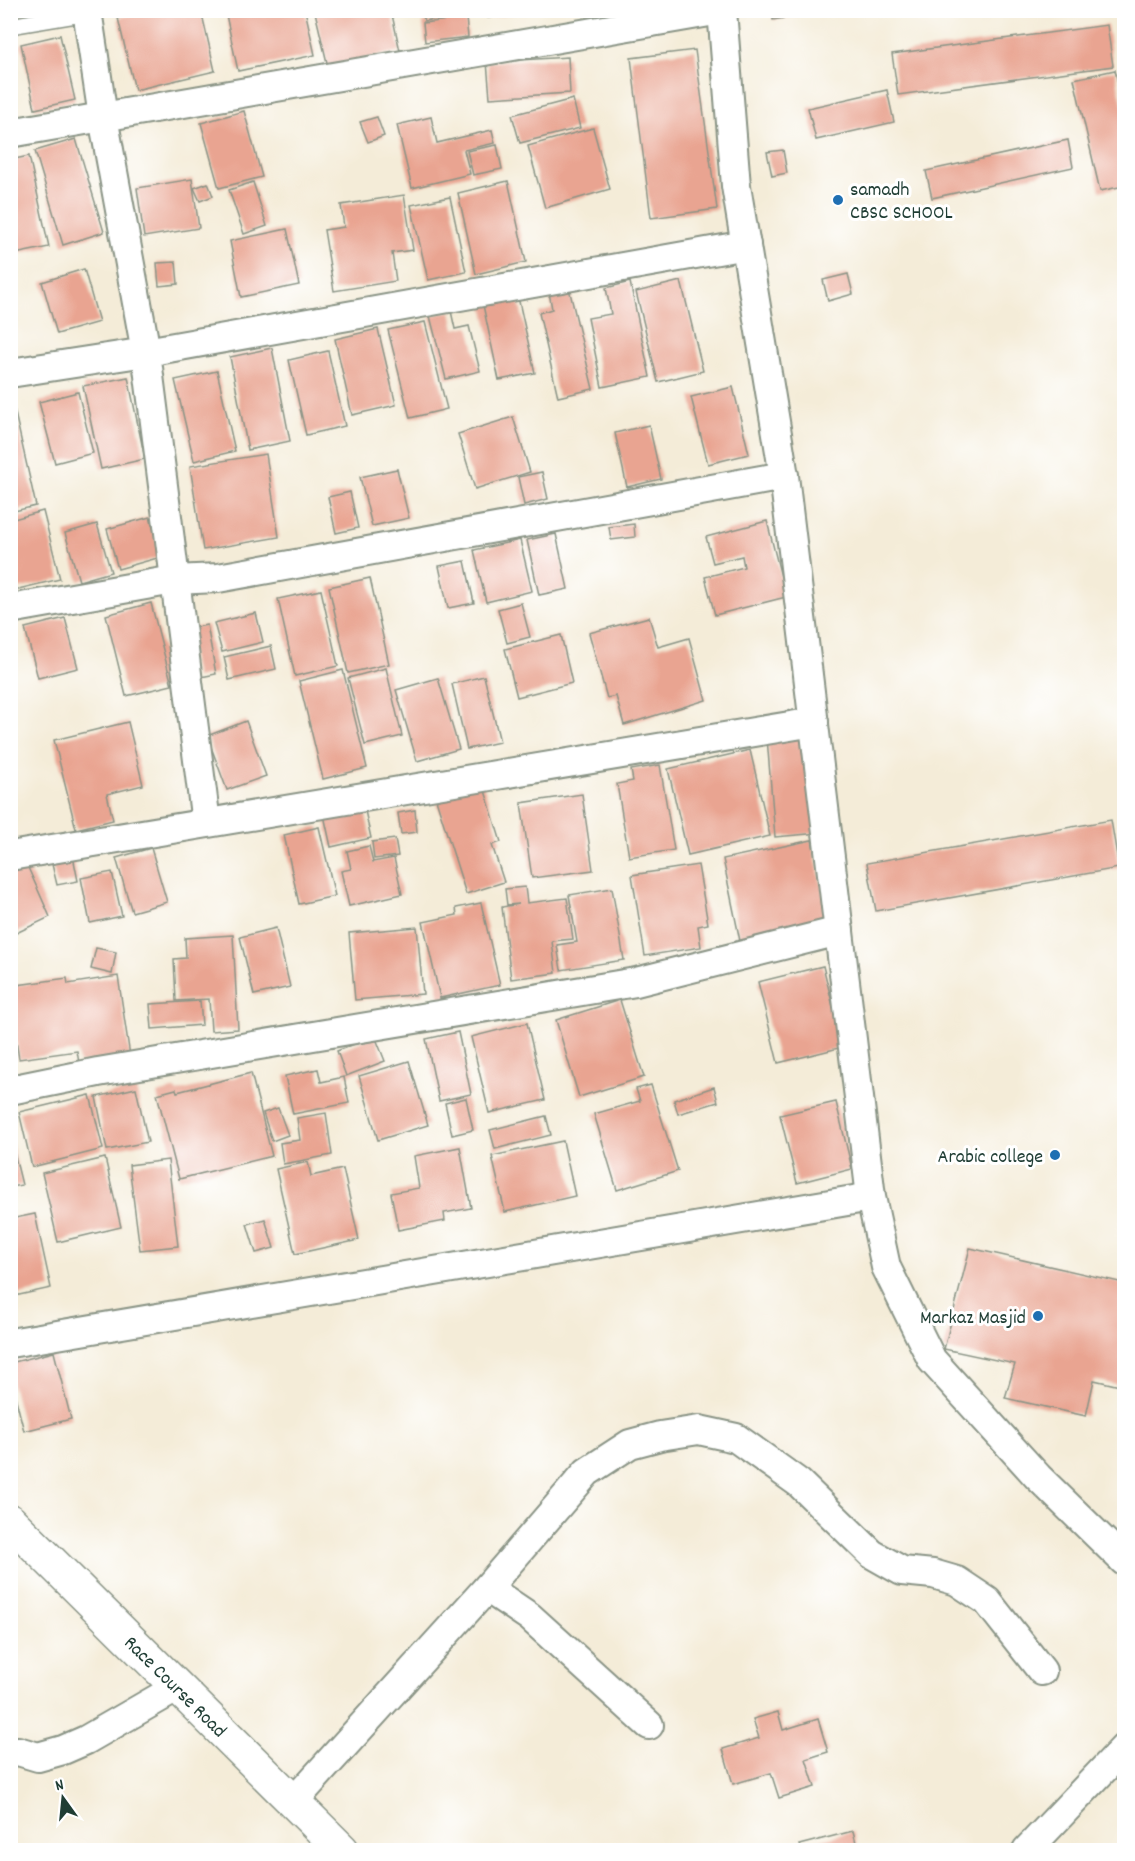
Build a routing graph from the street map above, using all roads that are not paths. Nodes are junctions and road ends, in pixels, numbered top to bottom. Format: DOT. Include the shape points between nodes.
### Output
graph roads {
  1 [pos="721,10"];
  2 [pos="88,12"];
  3 [pos="10,26"];
  4 [pos="103,117"];
  5 [pos="10,133"];
  6 [pos="746,245"];
  7 [pos="146,352"];
  8 [pos="10,373"];
  9 [pos="784,476"];
  10 [pos="174,580"];
  11 [pos="10,609"];
  12 [pos="814,722"];
  13 [pos="206,824"];
  14 [pos="10,856"];
  15 [pos="839,931"];
  16 [pos="10,1090"];
  17 [pos="871,1197"];
  18 [pos="10,1343"];
  19 [pos="10,1521"];
  20 [pos="1125,1561"];
  21 [pos="487,1588"];
  22 [pos="1042,1671"];
  23 [pos="178,1687"];
  24 [pos="649,1725"];
  25 [pos="1125,1748"];
  26 [pos="10,1752"];
  27 [pos="293,1802"];
  28 [pos="342,1851"];
  29 [pos="1027,1851"];
  1 -- 4 [label="street"];
  1 -- 6 [label="street" via="736,186"];
  2 -- 3 [label="lane"];
  2 -- 4 [label="street"];
  4 -- 5 [label="street"];
  4 -- 7 [label="street"];
  6 -- 7 [label="street"];
  6 -- 9 [label="street"];
  7 -- 8 [label="street"];
  7 -- 10 [label="street"];
  9 -- 10 [label="street" via="218,578"];
  9 -- 12 [label="street"];
  10 -- 11 [label="street"];
  10 -- 13 [label="street"];
  12 -- 13 [label="street"];
  12 -- 15 [label="street"];
  13 -- 14 [label="street"];
  15 -- 16 [label="street" via="636,982"];
  15 -- 17 [label="street"];
  17 -- 18 [label="street"];
  17 -- 20 [label="street" via="886,1267 932,1359 1038,1477"];
  19 -- 23 [label="main road, Race Course Road"];
  21 -- 22 [label="street" via="587,1472 630,1444 699,1430 735,1438 799,1483 872,1554 902,1571 957,1581 987,1601"];
  21 -- 24 [label="street" via="530,1617"];
  21 -- 27 [label="street"];
  23 -- 26 [label="street" via="63,1750 38,1757"];
  23 -- 27 [label="main road, Race Course Road"];
  25 -- 29 [label="street"];
  27 -- 28 [label="main road, Race Course Road"];
}
